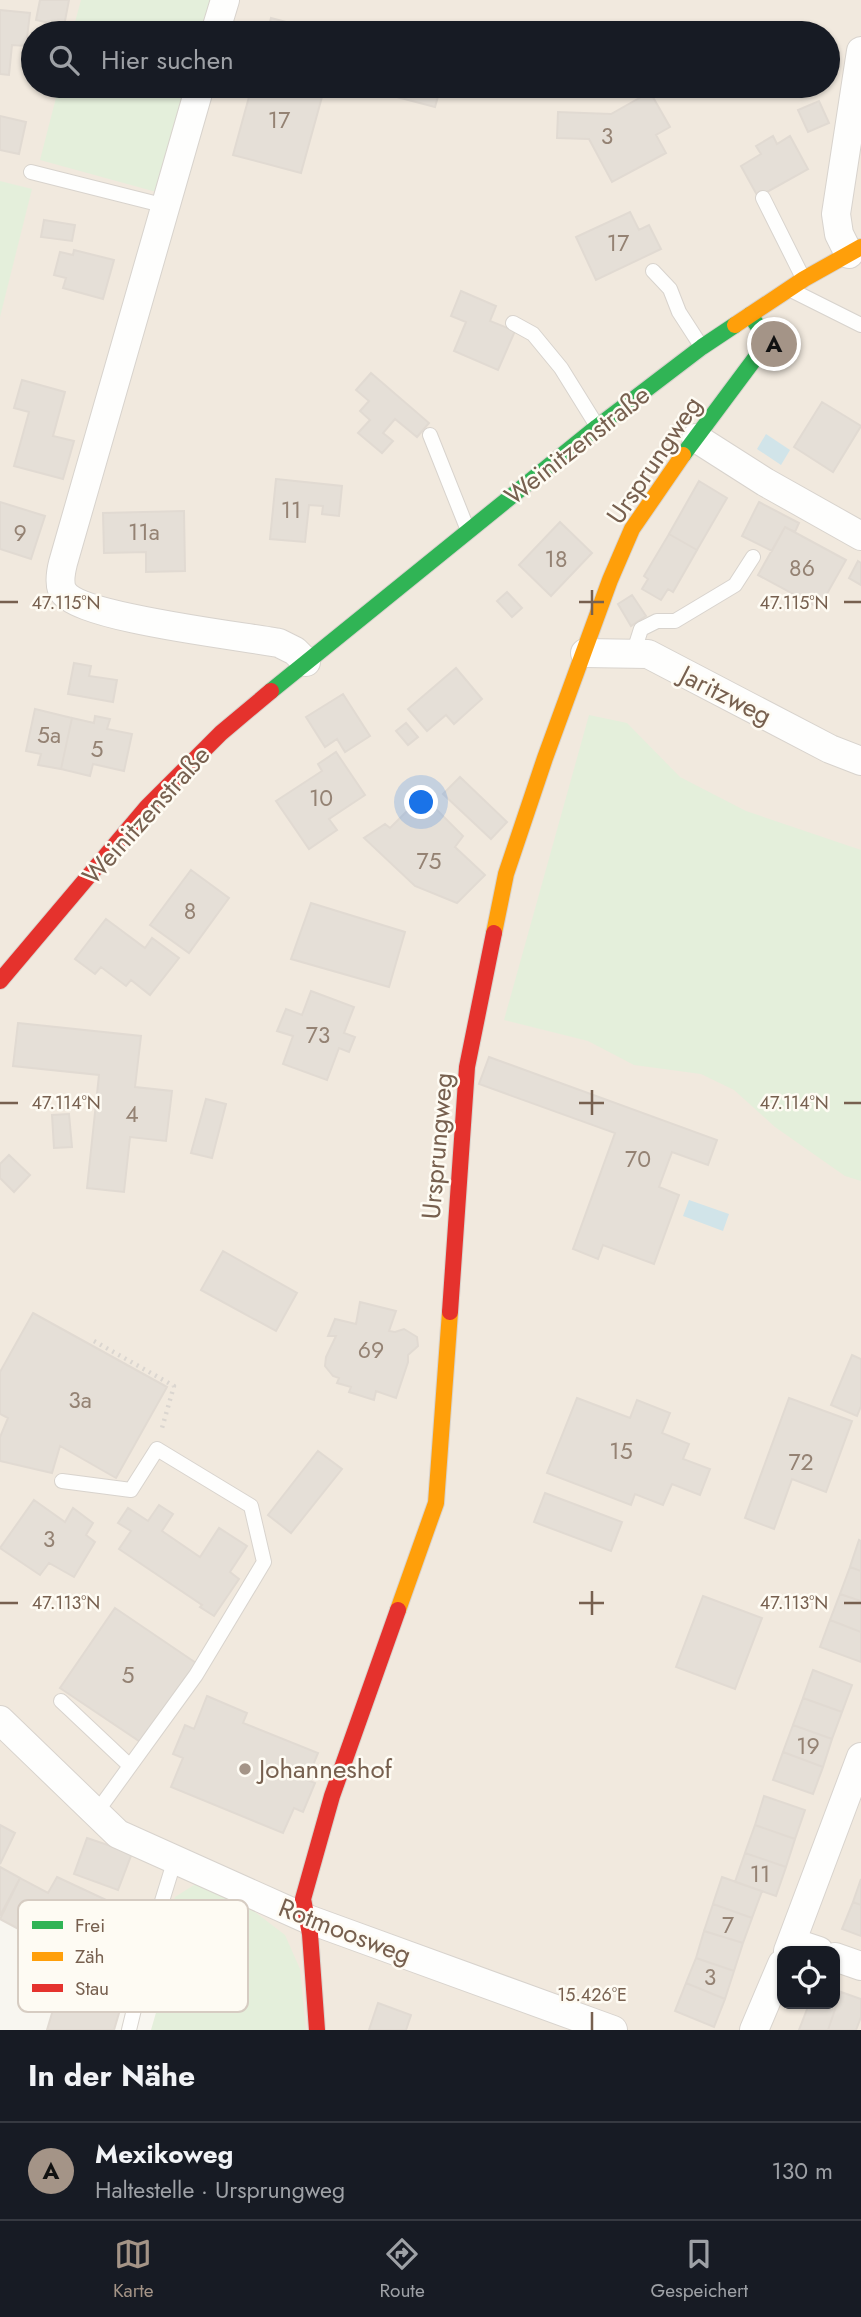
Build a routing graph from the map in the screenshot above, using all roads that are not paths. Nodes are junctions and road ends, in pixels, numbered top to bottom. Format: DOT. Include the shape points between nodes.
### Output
graph roads {
  1 [pos="225,0"];
  2 [pos="219,21"];
  3 [pos="861,51"];
  4 [pos="198,98"];
  5 [pos="31,172"];
  6 [pos="764,198"];
  7 [pos="166,206"];
  8 [pos="855,251"];
  9 [pos="653,271"];
  10 [pos="804,279"];
  11 [pos="789,289"];
  12 [pos="750,315"];
  13 [pos="513,323"];
  14 [pos="861,325"];
  15 [pos="702,347"];
  16 [pos="597,427"];
  17 [pos="430,435"];
  18 [pos="696,438"];
  19 [pos="468,531"];
  20 [pos="861,536"];
  21 [pos="753,557"];
  22 [pos="633,654"];
  23 [pos="306,662"];
  24 [pos="581,662"];
  25 [pos="861,761"];
  26 [pos="0,981"];
  27 [pos="62,1481"];
  28 [pos="61,1701"];
  29 [pos="0,1720"];
  30 [pos="861,1757"];
  31 [pos="130,1766"];
  32 [pos="96,1813"];
  33 [pos="175,1859"];
  34 [pos="162,1900"];
  35 [pos="306,1918"];
  36 [pos="789,1946"];
  37 [pos="840,1959"];
  38 [pos="861,1966"];
  39 [pos="777,1976"];
  40 [pos="133,2012"];
  41 [pos="129,2030"];
  42 [pos="317,2030"];
  43 [pos="613,2030"];
  44 [pos="754,2030"];
  1 -- 2 [label="street"];
  3 -- 8 [label="street" via="836,214 839,234"];
  4 -- 7 [label="street"];
  5 -- 7 [label="lane"];
  6 -- 10 [label="lane"];
  7 -- 23 [label="street" via="63,564 62,589 100,611 279,643"];
  8 -- 10 [label="street, Weinitzenstraße"];
  9 -- 15 [label="lane" via="670,289"];
  10 -- 11 [label="street, Weinitzenstraße"];
  11 -- 12 [label="street, Weinitzenstraße"];
  11 -- 14 [label="lane"];
  12 -- 15 [label="street, Weinitzenstraße"];
  12 -- 18 [label="street, Ursprungweg" via="765,335 759,353"];
  13 -- 16 [label="lane" via="533,334 561,368"];
  15 -- 16 [label="street, Weinitzenstraße"];
  16 -- 19 [label="street, Weinitzenstraße"];
  17 -- 19 [label="lane"];
  18 -- 20 [label="street"];
  18 -- 24 [label="street, Ursprungweg" via="632,529"];
  19 -- 23 [label="street, Weinitzenstraße"];
  21 -- 22 [label="lane" via="735,585 675,621 657,621 641,629"];
  22 -- 24 [label="street, Jaritzweg"];
  22 -- 25 [label="street, Jaritzweg" via="648,654"];
  23 -- 26 [label="street, Weinitzenstraße" via="221,733 147,807"];
  24 -- 35 [label="street, Ursprungweg" via="506,874 467,1067 436,1503 332,1796 303,1899"];
  27 -- 31 [label="lane" via="131,1490 157,1449 251,1506 264,1562 196,1675"];
  28 -- 31 [label="lane"];
  29 -- 32 [label="street, Rotmoosweg"];
  30 -- 36 [label="street"];
  31 -- 32 [label="lane"];
  32 -- 33 [label="street, Rotmoosweg" via="118,1834"];
  33 -- 34 [label="lane"];
  33 -- 35 [label="street, Rotmoosweg"];
  35 -- 42 [label="street, Ursprungweg"];
  35 -- 43 [label="street, Rotmoosweg"];
  37 -- 38 [label="street"];
  39 -- 44 [label="street"];
  40 -- 41 [label="lane"];
}
